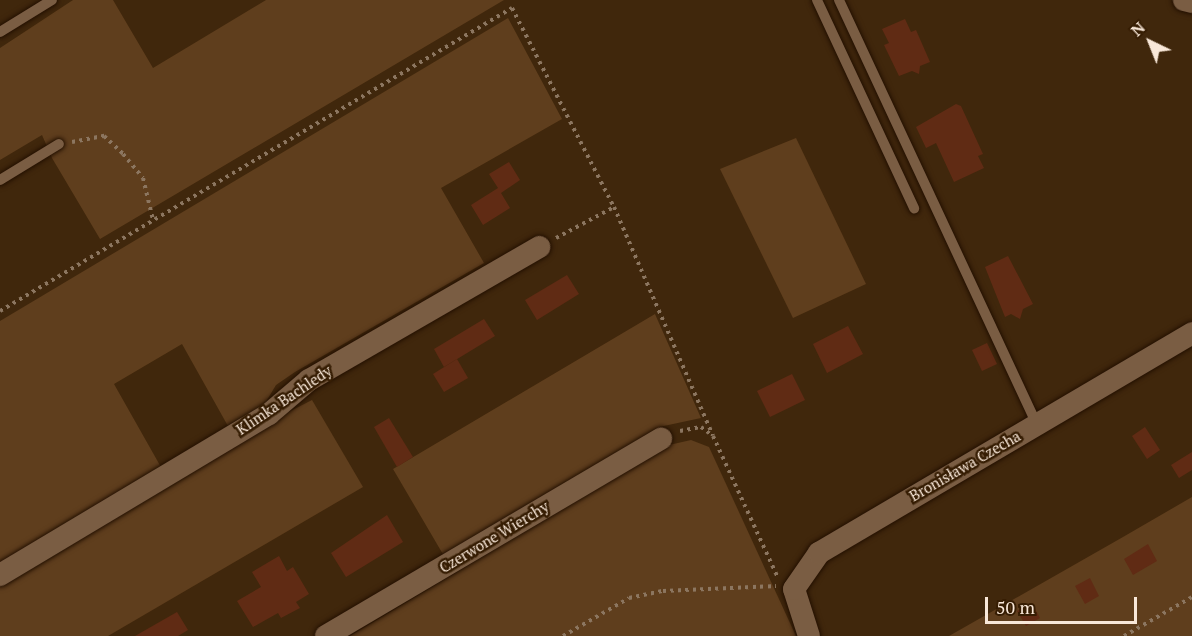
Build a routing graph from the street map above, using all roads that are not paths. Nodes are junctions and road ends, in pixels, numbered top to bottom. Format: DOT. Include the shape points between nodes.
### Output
graph roads {
  1 [pos="52,0"];
  2 [pos="817,0"];
  3 [pos="839,0"];
  4 [pos="1184,0"];
  5 [pos="1192,2"];
  6 [pos="0,32"];
  7 [pos="59,144"];
  8 [pos="0,180"];
  9 [pos="914,208"];
  10 [pos="539,247"];
  11 [pos="1192,333"];
  12 [pos="1036,425"];
  13 [pos="661,439"];
  14 [pos="0,574"];
  15 [pos="326,636"];
  16 [pos="809,636"];
  1 -- 6 [label="lane"];
  2 -- 9 [label="lane"];
  3 -- 12 [label="lane"];
  4 -- 5 [label="street"];
  7 -- 8 [label="lane"];
  10 -- 14 [label="street, Klimka Bachledy" via="309,380 268,414"];
  11 -- 12 [label="street, Bronisława Czecha"];
  12 -- 16 [label="street, Bronisława Czecha" via="819,553 794,589"];
  13 -- 15 [label="street, Czerwone Wierchy"];
}
